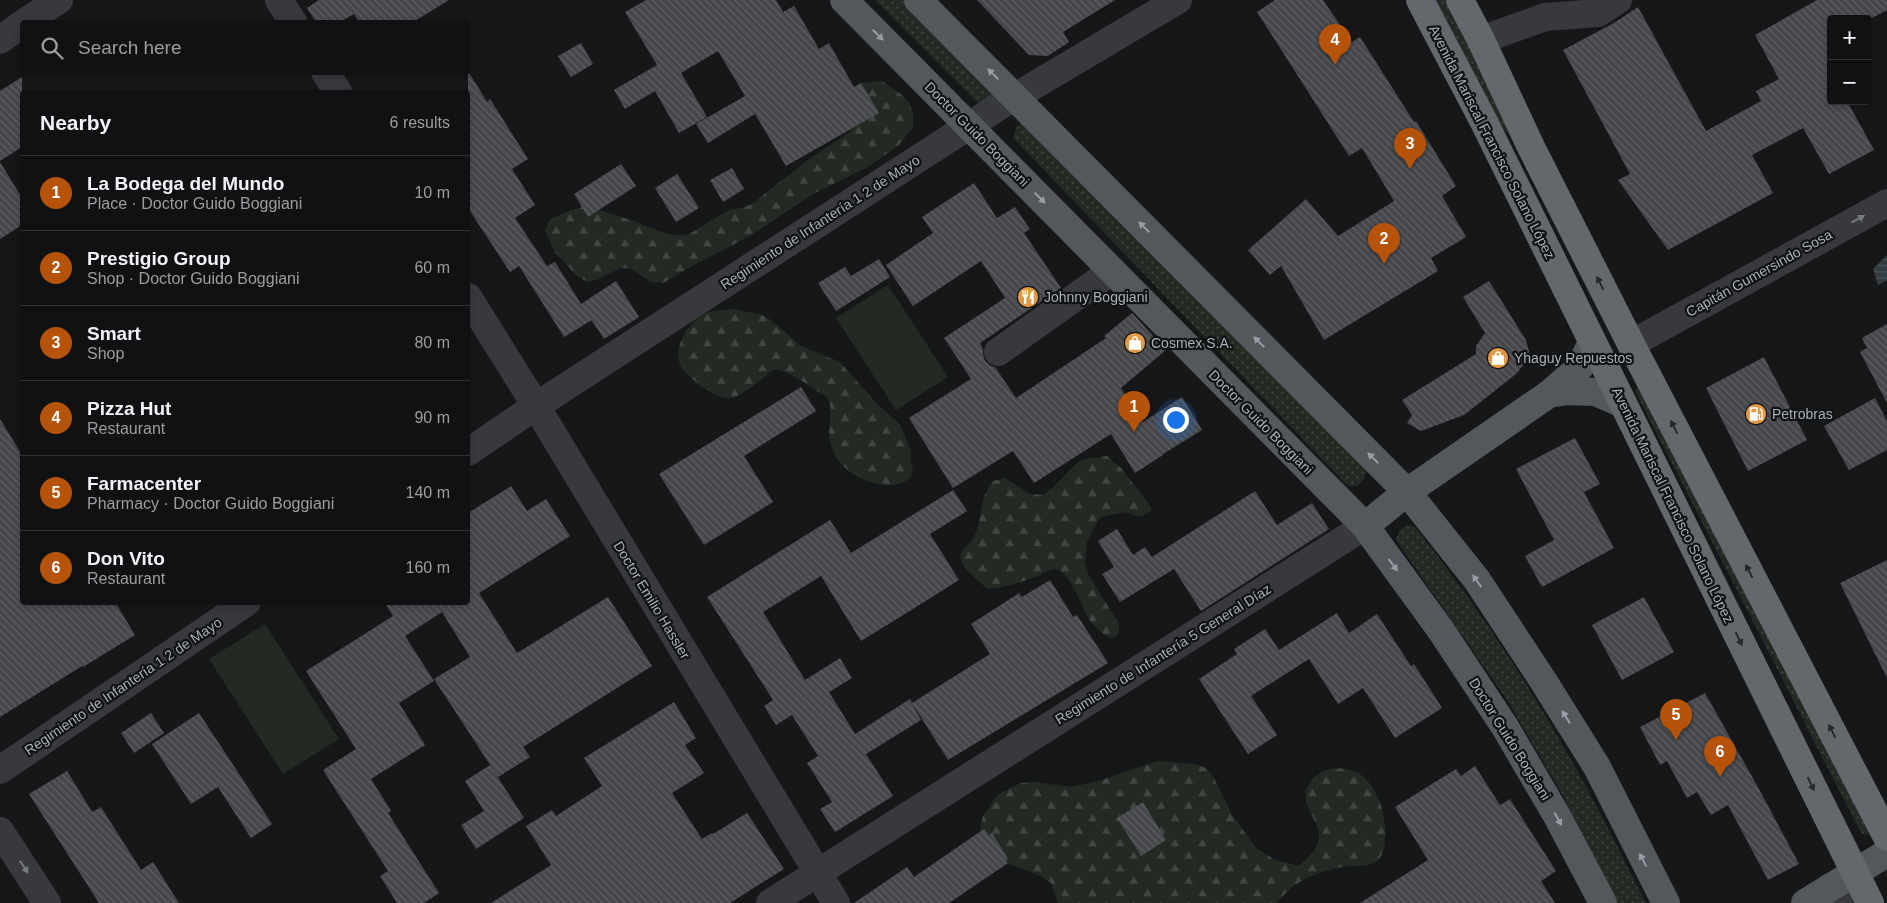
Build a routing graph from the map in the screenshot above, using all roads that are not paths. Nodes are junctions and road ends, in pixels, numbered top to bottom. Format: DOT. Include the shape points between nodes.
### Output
graph roads {
  1 [pos="59,0"];
  2 [pos="279,0"];
  3 [pos="844,0"];
  4 [pos="918,0"];
  5 [pos="1178,0"];
  6 [pos="1420,0"];
  7 [pos="1460,0"];
  8 [pos="1618,0"];
  9 [pos="29,20"];
  10 [pos="292,20"];
  11 [pos="20,26"];
  12 [pos="0,40"];
  13 [pos="1481,40"];
  14 [pos="327,75"];
  15 [pos="337,90"];
  16 [pos="1015,96"];
  17 [pos="1484,122"];
  18 [pos="968,126"];
  19 [pos="1887,203"];
  20 [pos="1112,271"];
  21 [pos="470,300"];
  22 [pos="1592,342"];
  23 [pos="1631,344"];
  24 [pos="998,352"];
  25 [pos="1549,394"];
  26 [pos="1623,404"];
  27 [pos="536,406"];
  28 [pos="470,451"];
  29 [pos="1407,492"];
  30 [pos="1364,526"];
  31 [pos="242,605"];
  32 [pos="0,770"];
  33 [pos="0,831"];
  34 [pos="1884,849"];
  35 [pos="1854,872"];
  36 [pos="816,874"];
  37 [pos="1834,895"];
  38 [pos="47,903"];
  39 [pos="770,903"];
  40 [pos="836,903"];
  41 [pos="1603,903"];
  42 [pos="1666,903"];
  43 [pos="1805,903"];
  44 [pos="1870,903"];
  1 -- 9 [label="street"];
  2 -- 10 [label="street"];
  3 -- 18 [label="main road, Doctor Guido Boggiani, one-way"];
  16 -- 4 [label="main road, one-way"];
  5 -- 16 [label="street, Regimiento de Infantería 1 2 de Mayo"];
  6 -- 17 [label="highway, Avenida Mariscal Francisco Solano López"];
  7 -- 13 [label="highway"];
  8 -- 13 [label="street" via="1598,13 1546,17"];
  11 -- 12 [label="street"];
  23 -- 13 [label="highway, one-way" via="1531,147"];
  14 -- 15 [label="street"];
  16 -- 18 [label="street, Regimiento de Infantería 1 2 de Mayo"];
  29 -- 16 [label="main road, one-way"];
  17 -- 22 [label="highway, Avenida Mariscal Francisco Solano López"];
  17 -- 23 [label="highway" via="1507,149 1604,332 1618,341"];
  18 -- 20 [label="main road, Doctor Guido Boggiani, one-way"];
  18 -- 27 [label="street, Regimiento de Infantería 1 2 de Mayo"];
  23 -- 19 [label="street, Capitán Gumersindo Sosa, one-way"];
  20 -- 24 [label="street"];
  20 -- 30 [label="main road, Doctor Guido Boggiani"];
  21 -- 27 [label="street, Doctor Emilio Hassler"];
  22 -- 25 [label="main road, Regimiento de Infantería 5 General Díaz" via="1580,367"];
  22 -- 26 [label="highway, Avenida Mariscal Francisco Solano López"];
  34 -- 23 [label="highway, one-way"];
  25 -- 26 [label="main road" via="1595,392"];
  25 -- 29 [label="main road, Regimiento de Infantería 5 General Díaz"];
  26 -- 35 [label="highway, Avenida Mariscal Francisco Solano López, one-way"];
  27 -- 28 [label="street, Regimiento de Infantería 1 2 de Mayo"];
  27 -- 36 [label="street, Doctor Emilio Hassler"];
  29 -- 30 [label="main road, Regimiento de Infantería 5 General Díaz"];
  42 -- 29 [label="main road, one-way" via="1597,767 1544,682 1477,580"];
  30 -- 36 [label="street, Regimiento de Infantería 5 General Díaz"];
  30 -- 41 [label="main road, Doctor Guido Boggiani, one-way" via="1440,629 1504,726"];
  31 -- 32 [label="street, Regimiento de Infantería 1 2 de Mayo"];
  33 -- 38 [label="street, one-way"];
  34 -- 35 [label="main road"];
  35 -- 37 [label="main road"];
  35 -- 44 [label="highway, Avenida Mariscal Francisco Solano López"];
  36 -- 39 [label="street, Regimiento de Infantería 5 General Díaz"];
  36 -- 40 [label="street, Doctor Emilio Hassler"];
  37 -- 43 [label="main road"];
}
